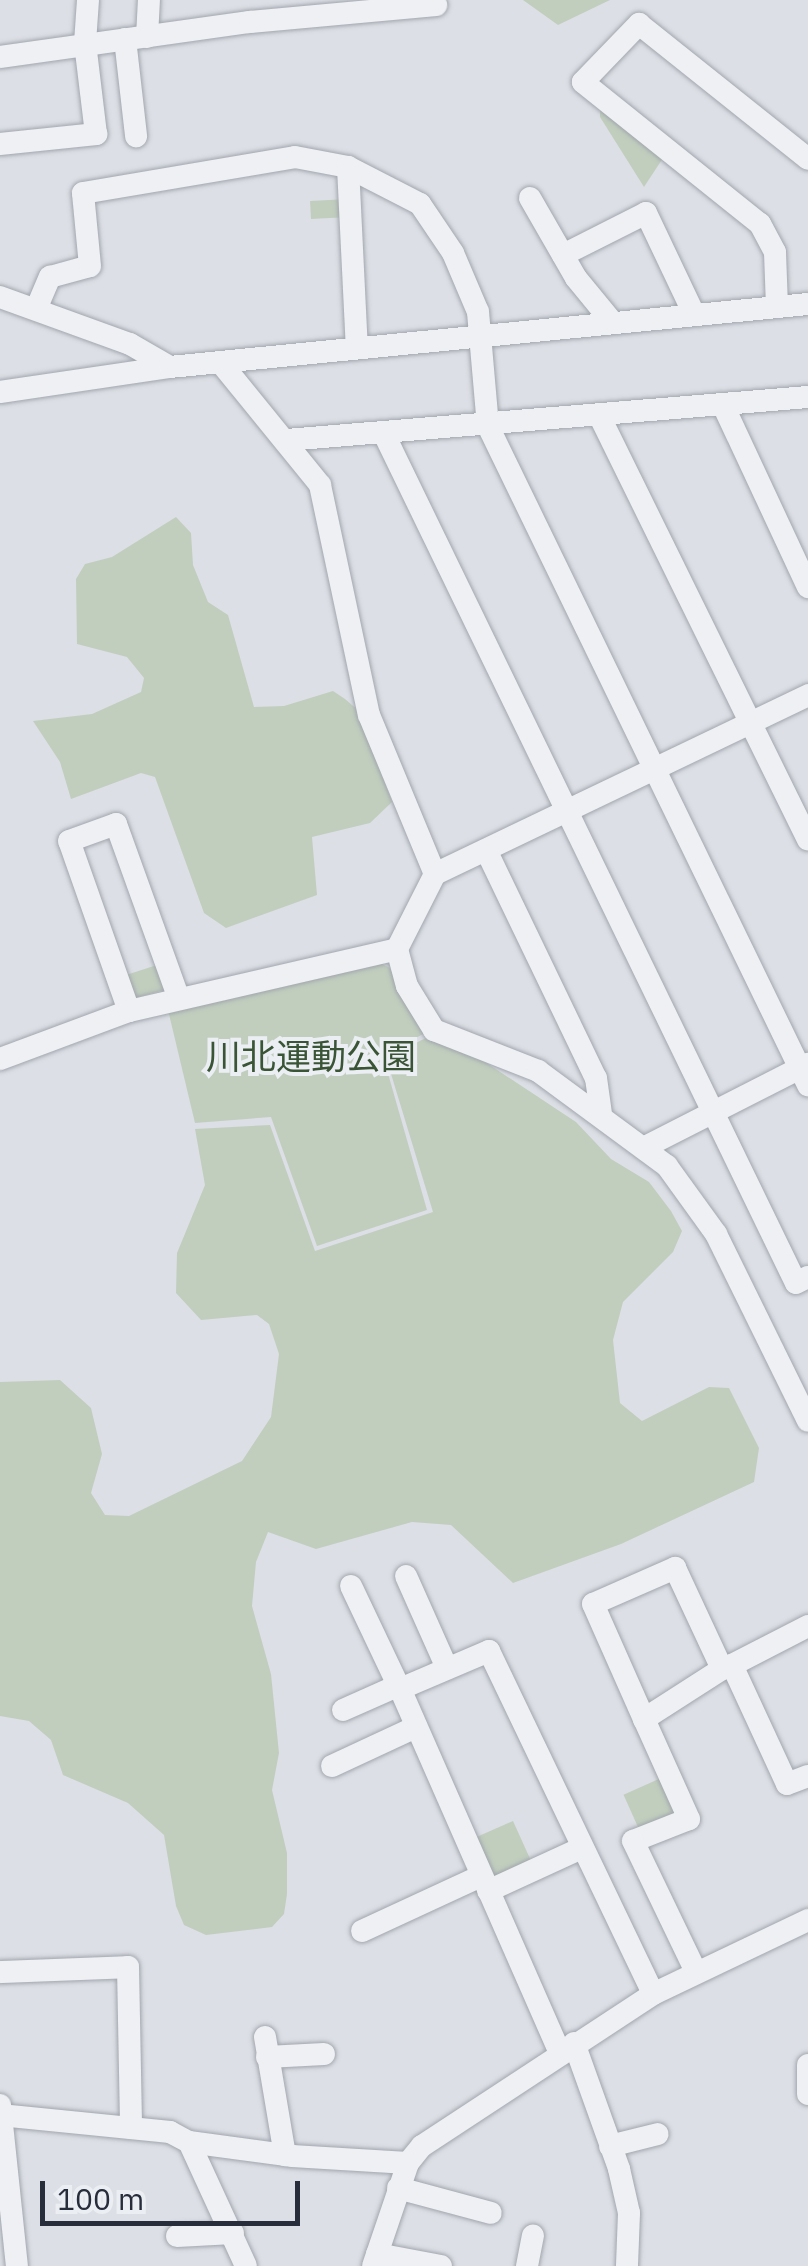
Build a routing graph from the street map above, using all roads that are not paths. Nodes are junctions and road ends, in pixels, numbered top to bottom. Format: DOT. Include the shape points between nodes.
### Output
graph roads {
  1 [pos="88,0"];
  2 [pos="149,0"];
  3 [pos="436,5"];
  4 [pos="136,38"];
  5 [pos="85,43"];
  6 [pos="0,57"];
  7 [pos="136,136"];
  8 [pos="0,144"];
  9 [pos="808,159"];
  10 [pos="348,167"];
  11 [pos="530,198"];
  12 [pos="563,255"];
  13 [pos="0,297"];
  14 [pos="808,304"];
  15 [pos="777,306"];
  16 [pos="37,307"];
  17 [pos="694,314"];
  18 [pos="613,323"];
  19 [pos="480,336"];
  20 [pos="357,348"];
  21 [pos="220,363"];
  22 [pos="170,367"];
  23 [pos="0,392"];
  24 [pos="808,397"];
  25 [pos="723,405"];
  26 [pos="599,414"];
  27 [pos="488,426"];
  28 [pos="386,436"];
  29 [pos="286,440"];
  30 [pos="808,587"];
  31 [pos="808,695"];
  32 [pos="750,724"];
  33 [pos="653,770"];
  34 [pos="569,810"];
  35 [pos="808,839"];
  36 [pos="487,852"];
  37 [pos="434,874"];
  38 [pos="397,949"];
  39 [pos="179,999"];
  40 [pos="129,1012"];
  41 [pos="0,1059"];
  42 [pos="805,1072"];
  43 [pos="714,1109"];
  44 [pos="601,1112"];
  45 [pos="647,1146"];
  46 [pos="808,1277"];
  47 [pos="806,1411"];
  48 [pos="406,1576"];
  49 [pos="351,1586"];
  50 [pos="808,1626"];
  51 [pos="446,1666"];
  52 [pos="727,1667"];
  53 [pos="398,1688"];
  54 [pos="344,1710"];
  55 [pos="644,1718"];
  56 [pos="416,1728"];
  57 [pos="332,1766"];
  58 [pos="808,1776"];
  59 [pos="582,1848"];
  60 [pos="485,1883"];
  61 [pos="808,1920"];
  62 [pos="362,1931"];
  63 [pos="695,1970"];
  64 [pos="0,1972"];
  65 [pos="653,1994"];
  66 [pos="567,2048"];
  67 [pos="324,2054"];
  68 [pos="808,2066"];
  69 [pos="808,2094"];
  70 [pos="1,2112"];
  71 [pos="130,2128"];
  72 [pos="658,2134"];
  73 [pos="189,2142"];
  74 [pos="610,2146"];
  75 [pos="285,2155"];
  76 [pos="408,2162"];
  77 [pos="398,2188"];
  78 [pos="491,2213"];
  79 [pos="233,2233"];
  80 [pos="176,2236"];
  81 [pos="532,2236"];
  82 [pos="375,2260"];
  83 [pos="17,2266"];
  84 [pos="246,2266"];
  85 [pos="441,2266"];
  86 [pos="527,2266"];
  87 [pos="628,2266"];
  1 -- 5 [label="street"];
  2 -- 4 [label="street"];
  3 -- 4 [label="street"];
  4 -- 5 [label="street"];
  4 -- 7 [label="street"];
  5 -- 6 [label="street"];
  5 -- 8 [label="street" via="96,134"];
  9 -- 15 [label="street" via="640,24 583,82 760,224 775,252"];
  10 -- 16 [label="street" via="295,157 83,193 90,266 50,278"];
  10 -- 19 [label="street" via="396,189 435,220 468,281"];
  10 -- 20 [label="street"];
  11 -- 12 [label="street"];
  12 -- 17 [label="street" via="646,214"];
  12 -- 18 [label="street"];
  13 -- 16 [label="street"];
  14 -- 15 [label="street"];
  15 -- 17 [label="street"];
  16 -- 22 [label="street"];
  17 -- 18 [label="street"];
  18 -- 19 [label="street"];
  19 -- 20 [label="street"];
  19 -- 27 [label="street"];
  20 -- 21 [label="street"];
  21 -- 22 [label="street"];
  21 -- 29 [label="street"];
  22 -- 23 [label="street"];
  24 -- 25 [label="street"];
  25 -- 26 [label="street"];
  25 -- 30 [label="street"];
  26 -- 27 [label="street"];
  26 -- 32 [label="street"];
  27 -- 28 [label="street"];
  27 -- 33 [label="street"];
  28 -- 29 [label="street"];
  28 -- 34 [label="street"];
  29 -- 37 [label="street" via="320,485 369,715"];
  31 -- 32 [label="street"];
  32 -- 33 [label="street"];
  32 -- 35 [label="street"];
  33 -- 34 [label="street"];
  33 -- 42 [label="street"];
  34 -- 36 [label="street"];
  34 -- 43 [label="street"];
  36 -- 37 [label="street"];
  36 -- 44 [label="street" via="596,1078"];
  37 -- 38 [label="street"];
  38 -- 39 [label="street"];
  38 -- 44 [label="street" via="396,964 434,1030 518,1060"];
  39 -- 40 [label="street"];
  39 -- 40 [label="street" via="116,824 69,841"];
  40 -- 41 [label="street"];
  42 -- 43 [label="street"];
  43 -- 45 [label="street"];
  43 -- 46 [label="street" via="796,1283"];
  44 -- 45 [label="street"];
  45 -- 47 [label="street" via="716,1234"];
  48 -- 51 [label="street"];
  49 -- 53 [label="street"];
  50 -- 52 [label="street"];
  51 -- 53 [label="street"];
  51 -- 59 [label="street" via="490,1652"];
  52 -- 55 [label="street"];
  52 -- 55 [label="street" via="676,1568 593,1604"];
  52 -- 58 [label="street" via="787,1784"];
  53 -- 54 [label="street"];
  53 -- 56 [label="street"];
  55 -- 63 [label="street" via="688,1819 634,1841"];
  56 -- 57 [label="street"];
  56 -- 60 [label="street"];
  59 -- 60 [label="street"];
  59 -- 65 [label="street"];
  60 -- 62 [label="street"];
  60 -- 66 [label="street"];
  61 -- 63 [label="street"];
  63 -- 65 [label="street"];
  64 -- 71 [label="street" via="128,1967"];
  65 -- 66 [label="street"];
  66 -- 74 [label="street"];
  66 -- 76 [label="street"];
  67 -- 75 [label="street" via="266,2047"];
  68 -- 69 [label="street"];
  70 -- 71 [label="street"];
  70 -- 83 [label="street"];
  71 -- 73 [label="street" via="170,2132"];
  72 -- 74 [label="street"];
  73 -- 75 [label="street"];
  73 -- 79 [label="street"];
  74 -- 87 [label="street" via="628,2213"];
  75 -- 76 [label="street"];
  76 -- 77 [label="street"];
  77 -- 78 [label="street"];
  77 -- 82 [label="street"];
  79 -- 80 [label="street"];
  79 -- 84 [label="street"];
  81 -- 86 [label="street"];
  82 -- 85 [label="street"];
}
